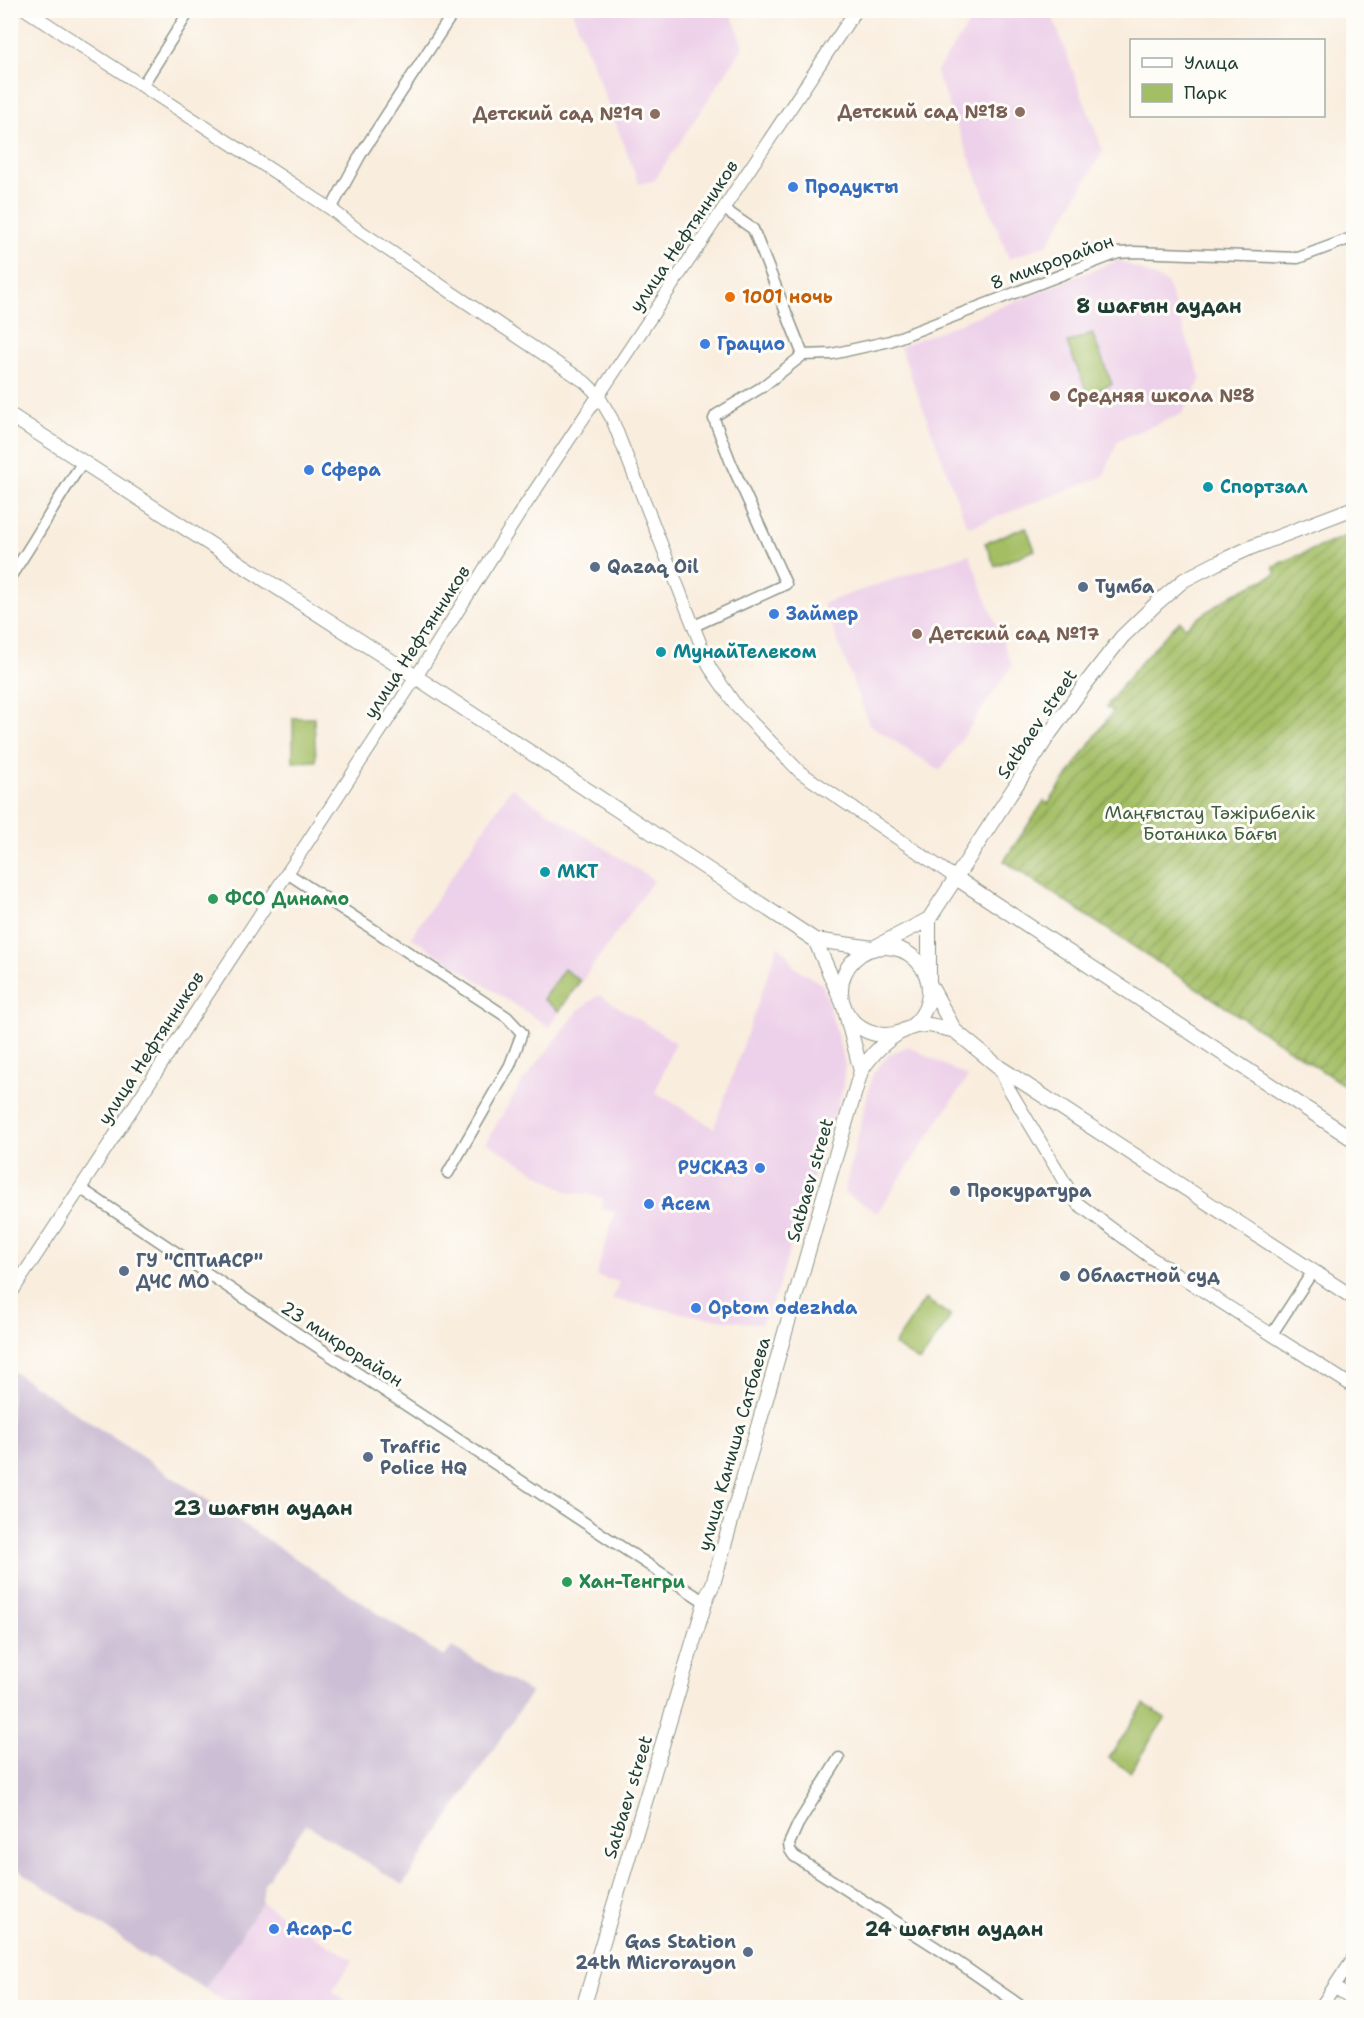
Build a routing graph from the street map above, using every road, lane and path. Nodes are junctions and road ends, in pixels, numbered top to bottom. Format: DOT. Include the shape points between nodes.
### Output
graph roads {
  1 [pos="26,10"];
  2 [pos="190,10"];
  3 [pos="449,10"];
  4 [pos="856,10"];
  5 [pos="142,86"];
  6 [pos="724,208"];
  7 [pos="331,209"];
  8 [pos="1353,237"];
  9 [pos="803,355"];
  10 [pos="598,395"];
  11 [pos="10,415"];
  12 [pos="83,462"];
  13 [pos="1353,508"];
  14 [pos="10,577"];
  15 [pos="694,626"];
  16 [pos="416,677"];
  17 [pos="287,873"];
  18 [pos="956,878"];
  19 [pos="929,919"];
  20 [pos="815,940"];
  21 [pos="873,948"];
  22 [pos="929,983"];
  23 [pos="844,1006"];
  24 [pos="955,1031"];
  25 [pos="896,1033"];
  26 [pos="999,1067"];
  27 [pos="861,1071"];
  28 [pos="1353,1140"];
  29 [pos="448,1173"];
  30 [pos="80,1188"];
  31 [pos="1313,1271"];
  32 [pos="10,1295"];
  33 [pos="1353,1298"];
  34 [pos="794,1301"];
  35 [pos="1272,1334"];
  36 [pos="1353,1387"];
  37 [pos="706,1599"];
  38 [pos="838,1758"];
  39 [pos="1353,1957"];
  40 [pos="1334,1987"];
  41 [pos="1353,2000"];
  42 [pos="583,2007"];
  43 [pos="1024,2007"];
  44 [pos="1320,2007"];
  1 -- 5 [label="street"];
  2 -- 5 [label="street"];
  3 -- 7 [label="street" via="451,16 361,154"];
  4 -- 6 [label="street, улица Нефтянников"];
  5 -- 7 [label="street"];
  6 -- 9 [label="street" via="753,229"];
  6 -- 10 [label="street, улица Нефтянников"];
  7 -- 10 [label="street" via="585,382"];
  8 -- 9 [label="street, 8 микрорайон" via="1298,258 1118,254 890,341 832,354"];
  9 -- 15 [label="street" via="714,419 786,584"];
  10 -- 15 [label="street" via="612,419"];
  10 -- 16 [label="street, улица Нефтянников"];
  11 -- 12 [label="main road"];
  12 -- 14 [label="street"];
  12 -- 16 [label="main road"];
  13 -- 18 [label="main road, Satbaev street" via="1216,563 1184,580 1157,603 1122,637 1087,682"];
  15 -- 18 [label="street" via="710,668 737,707 801,771"];
  16 -- 17 [label="street, улица Нефтянников"];
  16 -- 20 [label="main road"];
  17 -- 29 [label="street" via="507,1017 522,1033 510,1065"];
  17 -- 30 [label="street, улица Нефтянников"];
  18 -- 19 [label="main road"];
  18 -- 28 [label="main road"];
  19 -- 21 [label="main road"];
  19 -- 22 [label="main road"];
  20 -- 21 [label="main road"];
  20 -- 23 [label="main road"];
  21 -- 22 [label="main road" via="902,950 915,958"];
  21 -- 23 [label="main road" via="850,964 843,978"];
  22 -- 24 [label="main road"];
  22 -- 25 [label="main road" via="925,1009 908,1028"];
  23 -- 25 [label="main road" via="850,1017 871,1032"];
  23 -- 27 [label="main road"];
  24 -- 25 [label="main road" via="927,1025"];
  24 -- 26 [label="main road"];
  25 -- 27 [label="main road, Satbaev street"];
  26 -- 31 [label="main road"];
  26 -- 35 [label="street" via="1077,1203 1150,1257"];
  27 -- 34 [label="main road, Satbaev street"];
  30 -- 32 [label="street, улица Нефтянников"];
  30 -- 37 [label="street, 23 микрорайон" via="587,1525"];
  31 -- 33 [label="main road"];
  31 -- 35 [label="street"];
  34 -- 37 [label="main road, улица Каниша Сатбаева"];
  35 -- 36 [label="street"];
  37 -- 42 [label="main road, Satbaev street"];
  38 -- 43 [label="street" via="789,1844 794,1856"];
  39 -- 40 [label="street"];
  40 -- 41 [label="street"];
  40 -- 44 [label="street"];
}
